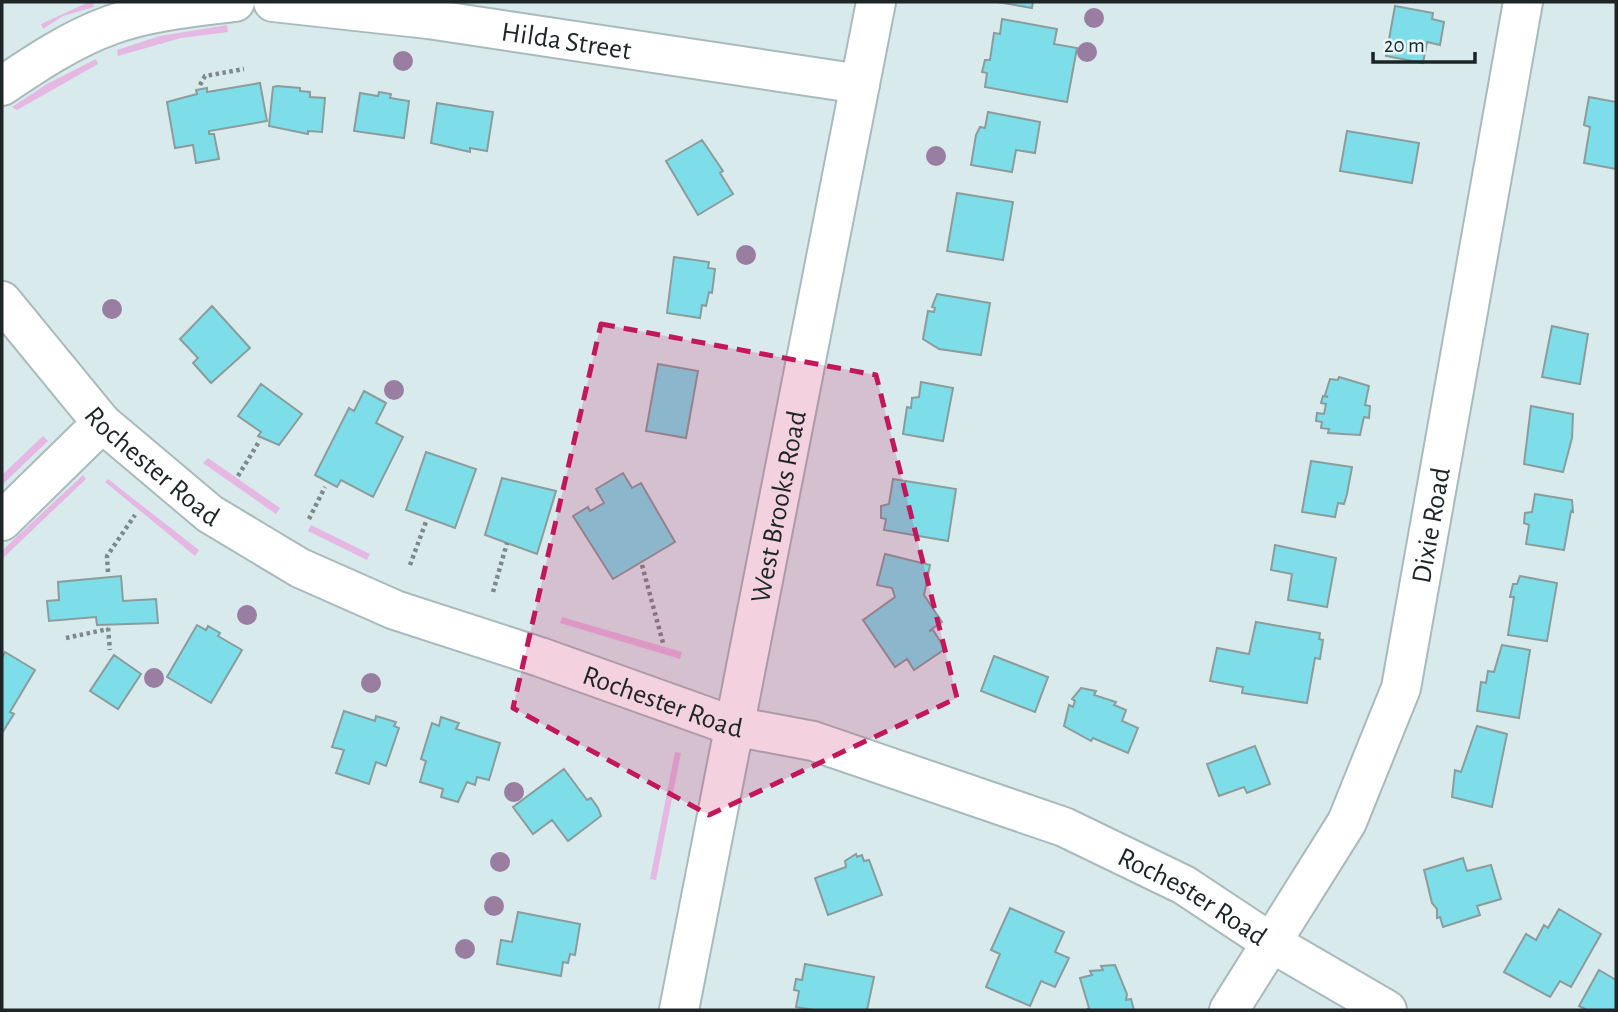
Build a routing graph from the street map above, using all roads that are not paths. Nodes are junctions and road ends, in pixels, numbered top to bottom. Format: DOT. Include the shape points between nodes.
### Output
graph roads {
  1 [pos="234,2"];
  2 [pos="273,2"];
  3 [pos="876,2"];
  4 [pos="1523,2"];
  5 [pos="860,84"];
  6 [pos="2,86"];
  7 [pos="2,301"];
  8 [pos="102,423"];
  9 [pos="2,521"];
  10 [pos="733,726"];
  11 [pos="1270,942"];
  12 [pos="679,1010"];
  13 [pos="1229,1010"];
  14 [pos="1387,1010"];
  1 -- 6 [label="street" via="111,25 45,57"];
  2 -- 5 [label="street, Hilda Street" via="428,19"];
  3 -- 5 [label="street, West Brooks Road"];
  4 -- 11 [label="street, Dixie Road" via="1401,688 1347,822"];
  5 -- 10 [label="street, West Brooks Road"];
  7 -- 8 [label="street, Rochester Road"];
  8 -- 9 [label="street"];
  8 -- 10 [label="street, Rochester Road" via="210,513 300,568 395,610"];
  10 -- 11 [label="street, Rochester Road" via="813,741 1064,827 1184,885"];
  10 -- 12 [label="street, West Brooks Road"];
  11 -- 13 [label="street, Dixie Road"];
  11 -- 14 [label="street, Rochester Road"];
}
